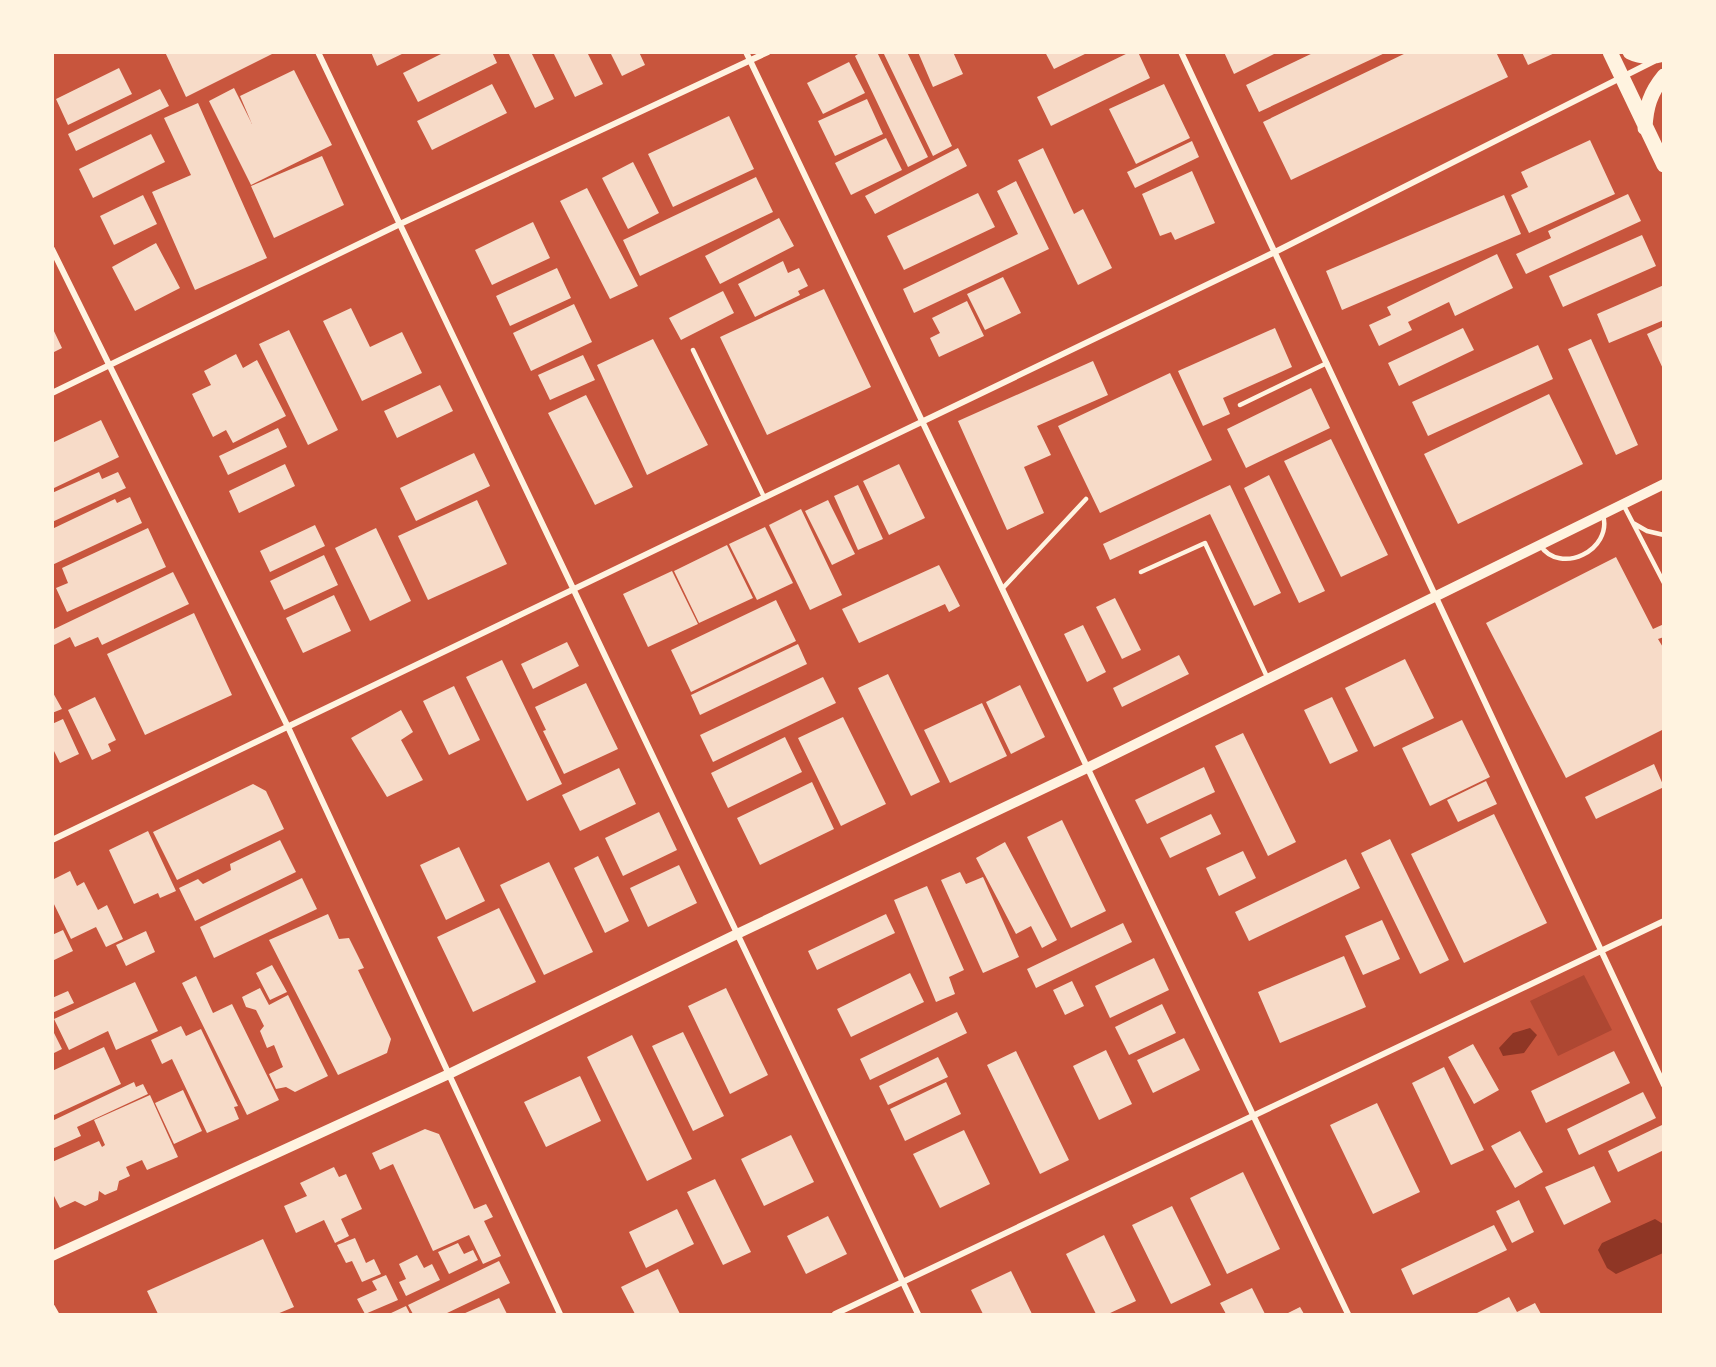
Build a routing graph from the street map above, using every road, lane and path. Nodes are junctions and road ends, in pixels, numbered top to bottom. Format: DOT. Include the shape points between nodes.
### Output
graph roads {
  1 [pos="318,52"];
  2 [pos="746,52"];
  3 [pos="768,52"];
  4 [pos="1181,52"];
  5 [pos="1610,52"];
  6 [pos="1630,52"];
  7 [pos="1664,55"];
  8 [pos="750,61"];
  9 [pos="1664,76"];
  10 [pos="1622,77"];
  11 [pos="1645,131"];
  12 [pos="1664,165"];
  13 [pos="400,224"];
  14 [pos="52,249"];
  15 [pos="1275,252"];
  16 [pos="693,350"];
  17 [pos="1327,363"];
  18 [pos="109,366"];
  19 [pos="52,393"];
  20 [pos="1240,405"];
  21 [pos="922,422"];
  22 [pos="1664,484"];
  23 [pos="764,497"];
  24 [pos="1086,499"];
  25 [pos="1623,504"];
  26 [pos="1602,514"];
  27 [pos="1633,523"];
  28 [pos="1664,536"];
  29 [pos="1540,545"];
  30 [pos="1141,572"];
  31 [pos="1664,583"];
  32 [pos="574,589"];
  33 [pos="1002,589"];
  34 [pos="1436,596"];
  35 [pos="1268,679"];
  36 [pos="288,727"];
  37 [pos="1088,768"];
  38 [pos="52,840"];
  39 [pos="1664,921"];
  40 [pos="737,934"];
  41 [pos="1601,951"];
  42 [pos="449,1074"];
  43 [pos="1664,1085"];
  44 [pos="1252,1115"];
  45 [pos="52,1256"];
  46 [pos="903,1282"];
  47 [pos="52,1307"];
  48 [pos="56,1314"];
  49 [pos="560,1314"];
  50 [pos="835,1314"];
  51 [pos="918,1314"];
  52 [pos="1348,1314"];
  1 -- 13 [label="street"];
  2 -- 8 [label="street"];
  3 -- 8 [label="street"];
  4 -- 15 [label="street"];
  5 -- 10 [label="main road"];
  6 -- 7 [label="main road"];
  7 -- 10 [label="street"];
  8 -- 13 [label="street"];
  8 -- 21 [label="street"];
  9 -- 11 [label="main road" via="1652,91"];
  10 -- 11 [label="main road"];
  10 -- 15 [label="street"];
  11 -- 12 [label="main road"];
  13 -- 18 [label="street"];
  13 -- 32 [label="street"];
  14 -- 18 [label="street"];
  15 -- 17 [label="street"];
  15 -- 21 [label="street"];
  16 -- 23 [label="lane"];
  17 -- 20 [label="lane"];
  17 -- 34 [label="street"];
  18 -- 19 [label="street"];
  18 -- 36 [label="street"];
  21 -- 23 [label="street"];
  21 -- 33 [label="street"];
  22 -- 25 [label="street"];
  23 -- 32 [label="street"];
  24 -- 33 [label="lane"];
  25 -- 26 [label="street"];
  25 -- 27 [label="lane"];
  26 -- 29 [label="street"];
  26 -- 29 [label="lane" via="1606,525 1603,537 1581,555 1564,560 1554,558 1545,554"];
  27 -- 28 [label="lane"];
  27 -- 31 [label="lane"];
  29 -- 34 [label="street"];
  30 -- 35 [label="lane" via="1205,543"];
  32 -- 36 [label="street"];
  32 -- 40 [label="street"];
  33 -- 37 [label="street"];
  34 -- 35 [label="street"];
  34 -- 41 [label="street"];
  35 -- 37 [label="street"];
  36 -- 38 [label="street"];
  36 -- 42 [label="street"];
  37 -- 40 [label="street"];
  37 -- 44 [label="street"];
  39 -- 41 [label="street"];
  40 -- 42 [label="street"];
  40 -- 46 [label="street"];
  41 -- 43 [label="street"];
  41 -- 44 [label="street"];
  42 -- 45 [label="street"];
  42 -- 49 [label="street"];
  44 -- 46 [label="street"];
  44 -- 52 [label="street"];
  46 -- 50 [label="street"];
  46 -- 51 [label="street"];
  47 -- 48 [label="street"];
}
